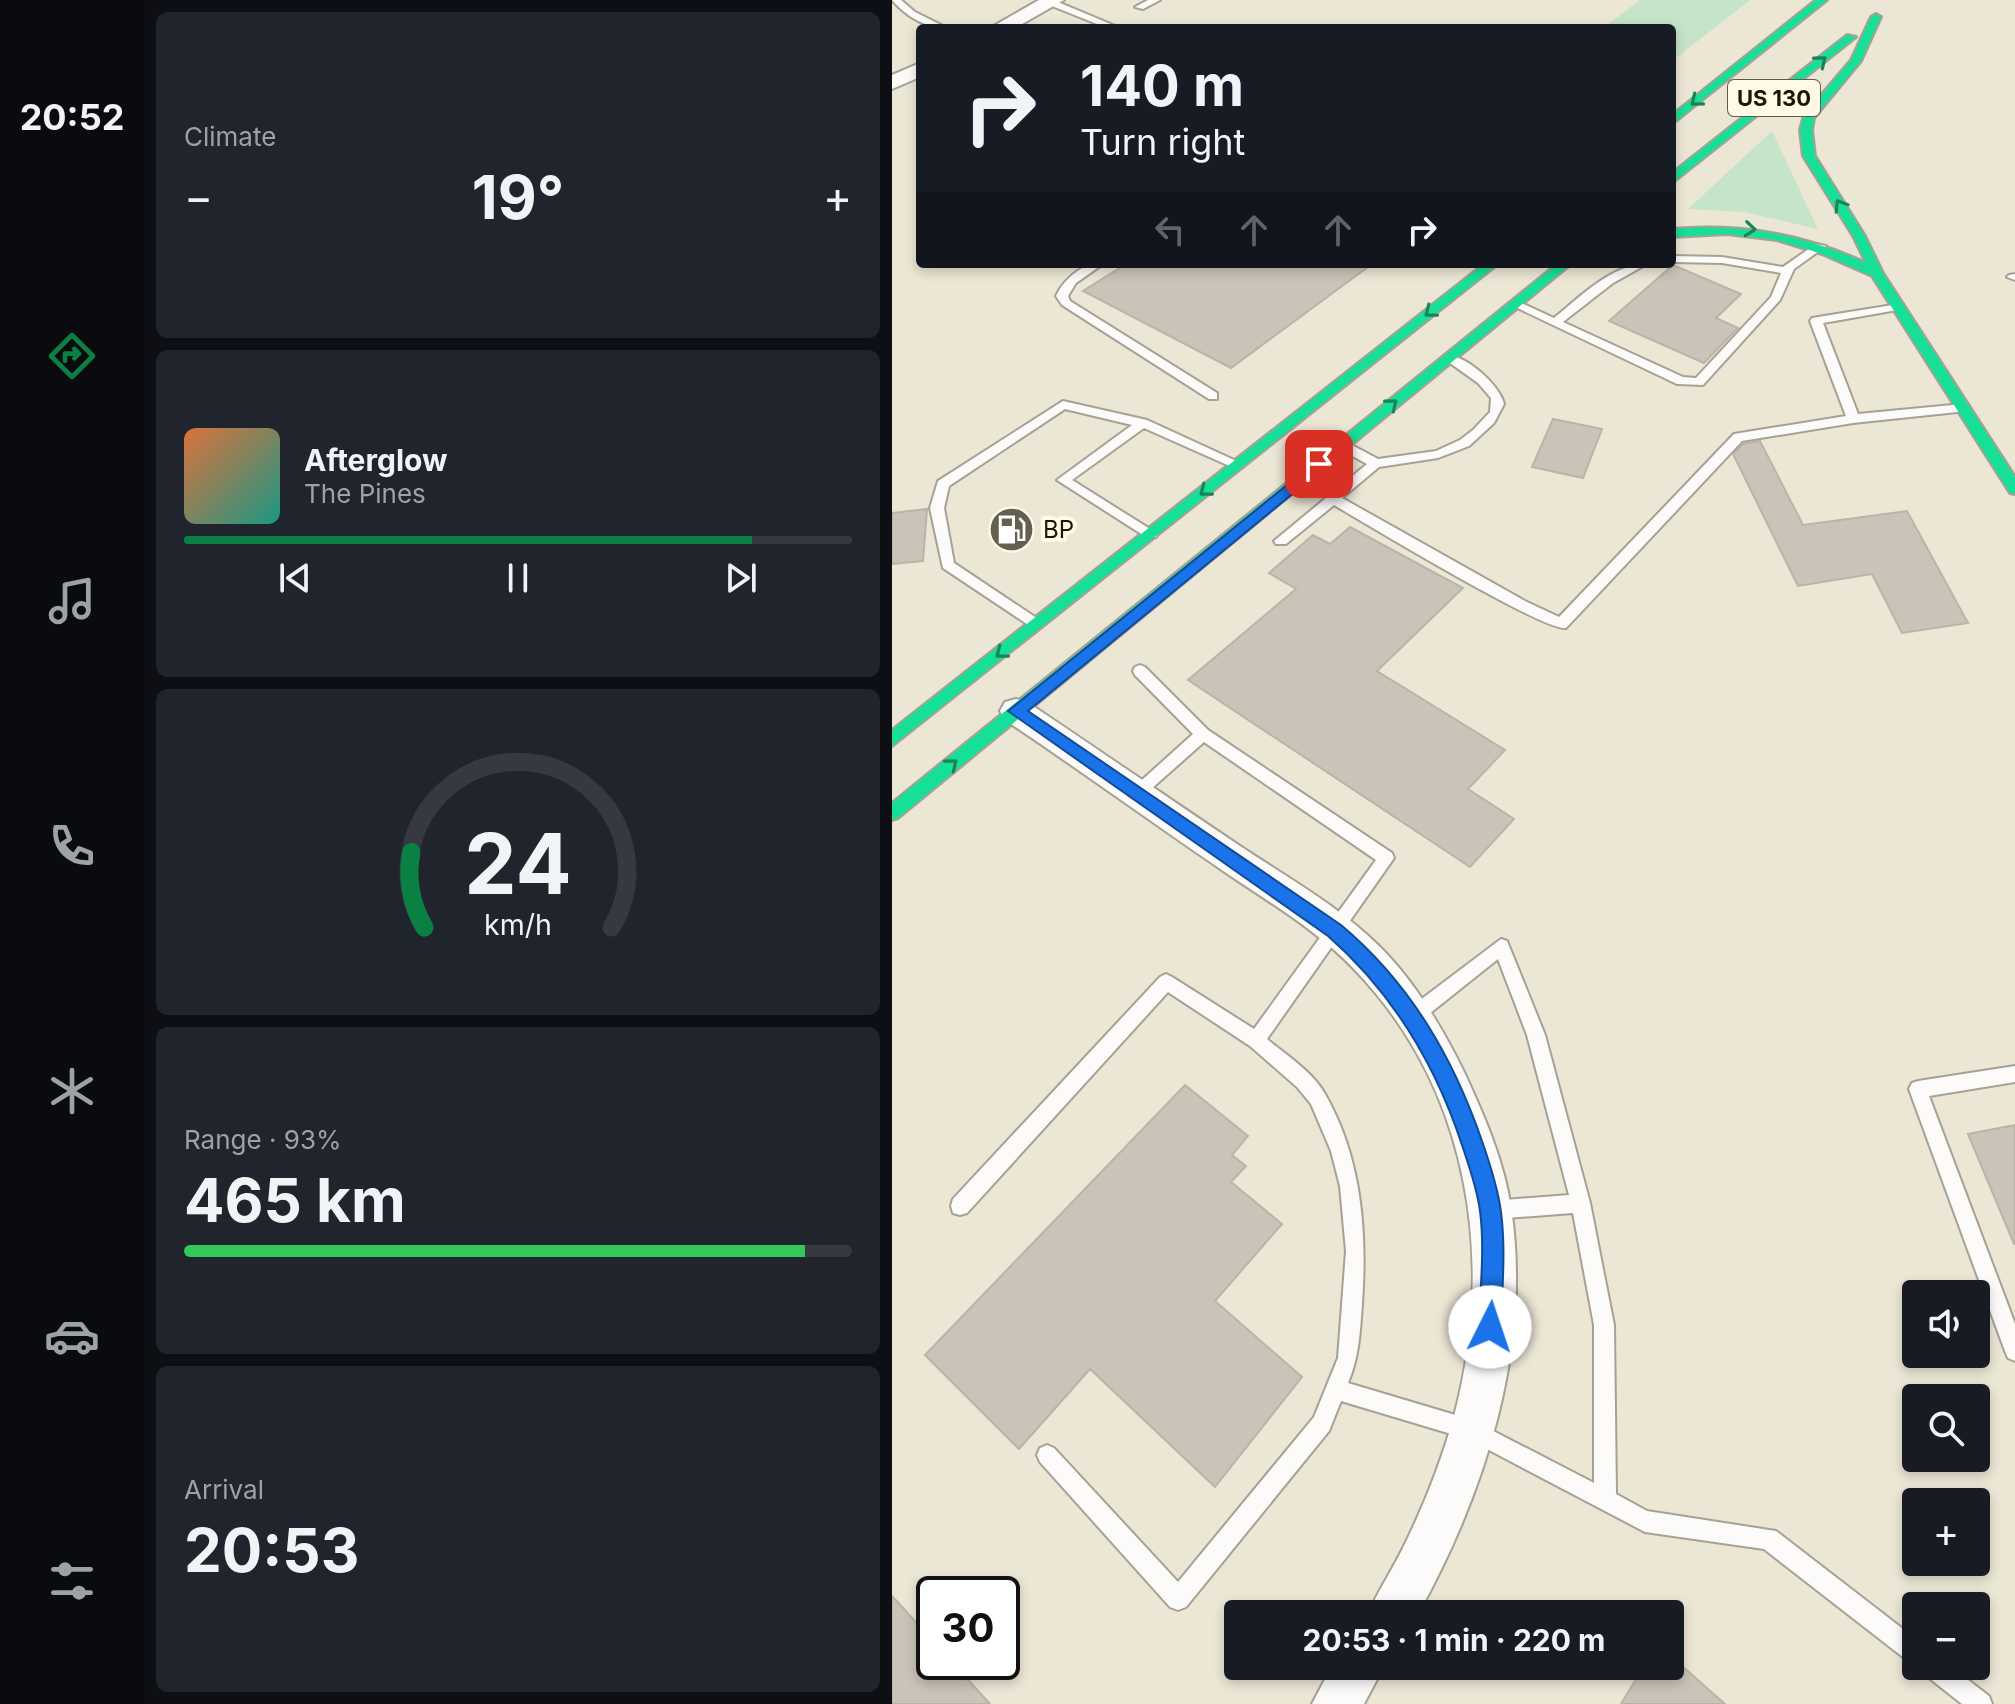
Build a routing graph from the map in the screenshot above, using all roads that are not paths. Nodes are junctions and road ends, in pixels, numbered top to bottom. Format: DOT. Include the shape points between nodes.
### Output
graph roads {
  1 [pos="896,0"];
  2 [pos="1155,0"];
  3 [pos="1822,0"];
  4 [pos="1052,1"];
  5 [pos="1140,7"];
  6 [pos="933,24"];
  7 [pos="1008,24"];
  8 [pos="1106,24"];
  9 [pos="916,71"];
  10 [pos="892,83"];
  11 [pos="1676,118"];
  12 [pos="1676,176"];
  13 [pos="1676,233"];
  14 [pos="1820,246"];
  15 [pos="1676,259"];
  16 [pos="1090,268"];
  17 [pos="1487,268"];
  18 [pos="1560,268"];
  19 [pos="1633,268"];
  20 [pos="1787,271"];
  21 [pos="1877,273"];
  22 [pos="1515,304"];
  23 [pos="1899,307"];
  24 [pos="1554,323"];
  25 [pos="1449,358"];
  26 [pos="1213,396"];
  27 [pos="1963,408"];
  28 [pos="1853,419"];
  29 [pos="1143,423"];
  30 [pos="1342,445"];
  31 [pos="1376,463"];
  32 [pos="1239,465"];
  33 [pos="2015,489"];
  34 [pos="1332,498"];
  35 [pos="1151,534"];
  36 [pos="1281,541"];
  37 [pos="1036,625"];
  38 [pos="1140,671"];
  39 [pos="1016,711"];
  40 [pos="1203,734"];
  41 [pos="892,739"];
  42 [pos="1137,793"];
  43 [pos="892,813"];
  44 [pos="1335,930"];
  45 [pos="1413,1016"];
  46 [pos="1256,1040"];
  47 [pos="2015,1074"];
  48 [pos="1581,1203"];
  49 [pos="960,1206"];
  50 [pos="1491,1210"];
  51 [pos="2015,1351"];
  52 [pos="1338,1390"];
  53 [pos="1472,1430"];
  54 [pos="1047,1455"];
  55 [pos="1605,1500"];
  56 [pos="1400,1600"];
  57 [pos="1902,1642"];
  58 [pos="1351,1680"];
  59 [pos="1950,1680"];
  60 [pos="1336,1704"];
  61 [pos="1981,1704"];
  1 -- 6 [label="lane"];
  2 -- 5 [label="lane"];
  3 -- 11 [label="main road, US 130, one-way"];
  4 -- 7 [label="street"];
  4 -- 8 [label="lane"];
  9 -- 10 [label="street"];
  12 -- 21 [label="main road, US 130" via="1881,13 1856,61 1808,117 1806,130 1809,156"];
  13 -- 14 [label="main road, one-way" via="1752,229"];
  14 -- 20 [label="lane"];
  14 -- 21 [label="main road"];
  15 -- 20 [label="lane"];
  16 -- 26 [label="lane" via="1065,288 1066,303"];
  17 -- 32 [label="main road, one-way"];
  18 -- 22 [label="main road"];
  19 -- 24 [label="lane"];
  20 -- 24 [label="lane" via="1776,298 1699,382 1681,381"];
  21 -- 23 [label="main road"];
  22 -- 24 [label="lane"];
  22 -- 25 [label="main road"];
  23 -- 27 [label="main road"];
  23 -- 28 [label="lane" via="1816,321"];
  30 -- 25 [label="main road, one-way"];
  25 -- 31 [label="lane" via="1493,391 1499,405 1496,413 1458,447 1429,457"];
  27 -- 28 [label="lane"];
  27 -- 33 [label="main road"];
  28 -- 34 [label="lane" via="1738,437 1561,624"];
  29 -- 32 [label="lane"];
  29 -- 35 [label="lane" via="1063,480"];
  29 -- 37 [label="lane" via="1063,405 943,484 937,508 948,565"];
  30 -- 31 [label="lane"];
  30 -- 39 [label="main road"];
  31 -- 34 [label="lane"];
  32 -- 35 [label="main road, one-way"];
  34 -- 36 [label="lane"];
  35 -- 37 [label="main road"];
  37 -- 41 [label="main road, one-way"];
  38 -- 40 [label="lane"];
  39 -- 42 [label="street"];
  43 -- 39 [label="main road, one-way"];
  40 -- 42 [label="lane"];
  40 -- 44 [label="lane" via="1386,858"];
  42 -- 44 [label="street"];
  44 -- 45 [label="street" via="1367,958"];
  44 -- 46 [label="lane"];
  45 -- 48 [label="lane" via="1501,946 1536,1035"];
  45 -- 50 [label="street" via="1455,1094"];
  46 -- 49 [label="lane" via="1166,982"];
  46 -- 52 [label="lane" via="1318,1098 1349,1186 1356,1251 1348,1358"];
  47 -- 51 [label="lane" via="1918,1089"];
  48 -- 50 [label="lane"];
  48 -- 55 [label="lane" via="1604,1325"];
  50 -- 53 [label="street" via="1491,1313"];
  52 -- 53 [label="lane"];
  52 -- 54 [label="lane" via="1322,1424 1178,1599"];
  53 -- 55 [label="lane"];
  53 -- 56 [label="street" via="1427,1552"];
  55 -- 57 [label="lane" via="1645,1521 1768,1539"];
  58 -- 60 [label="street"];
  59 -- 61 [label="lane"];
}
